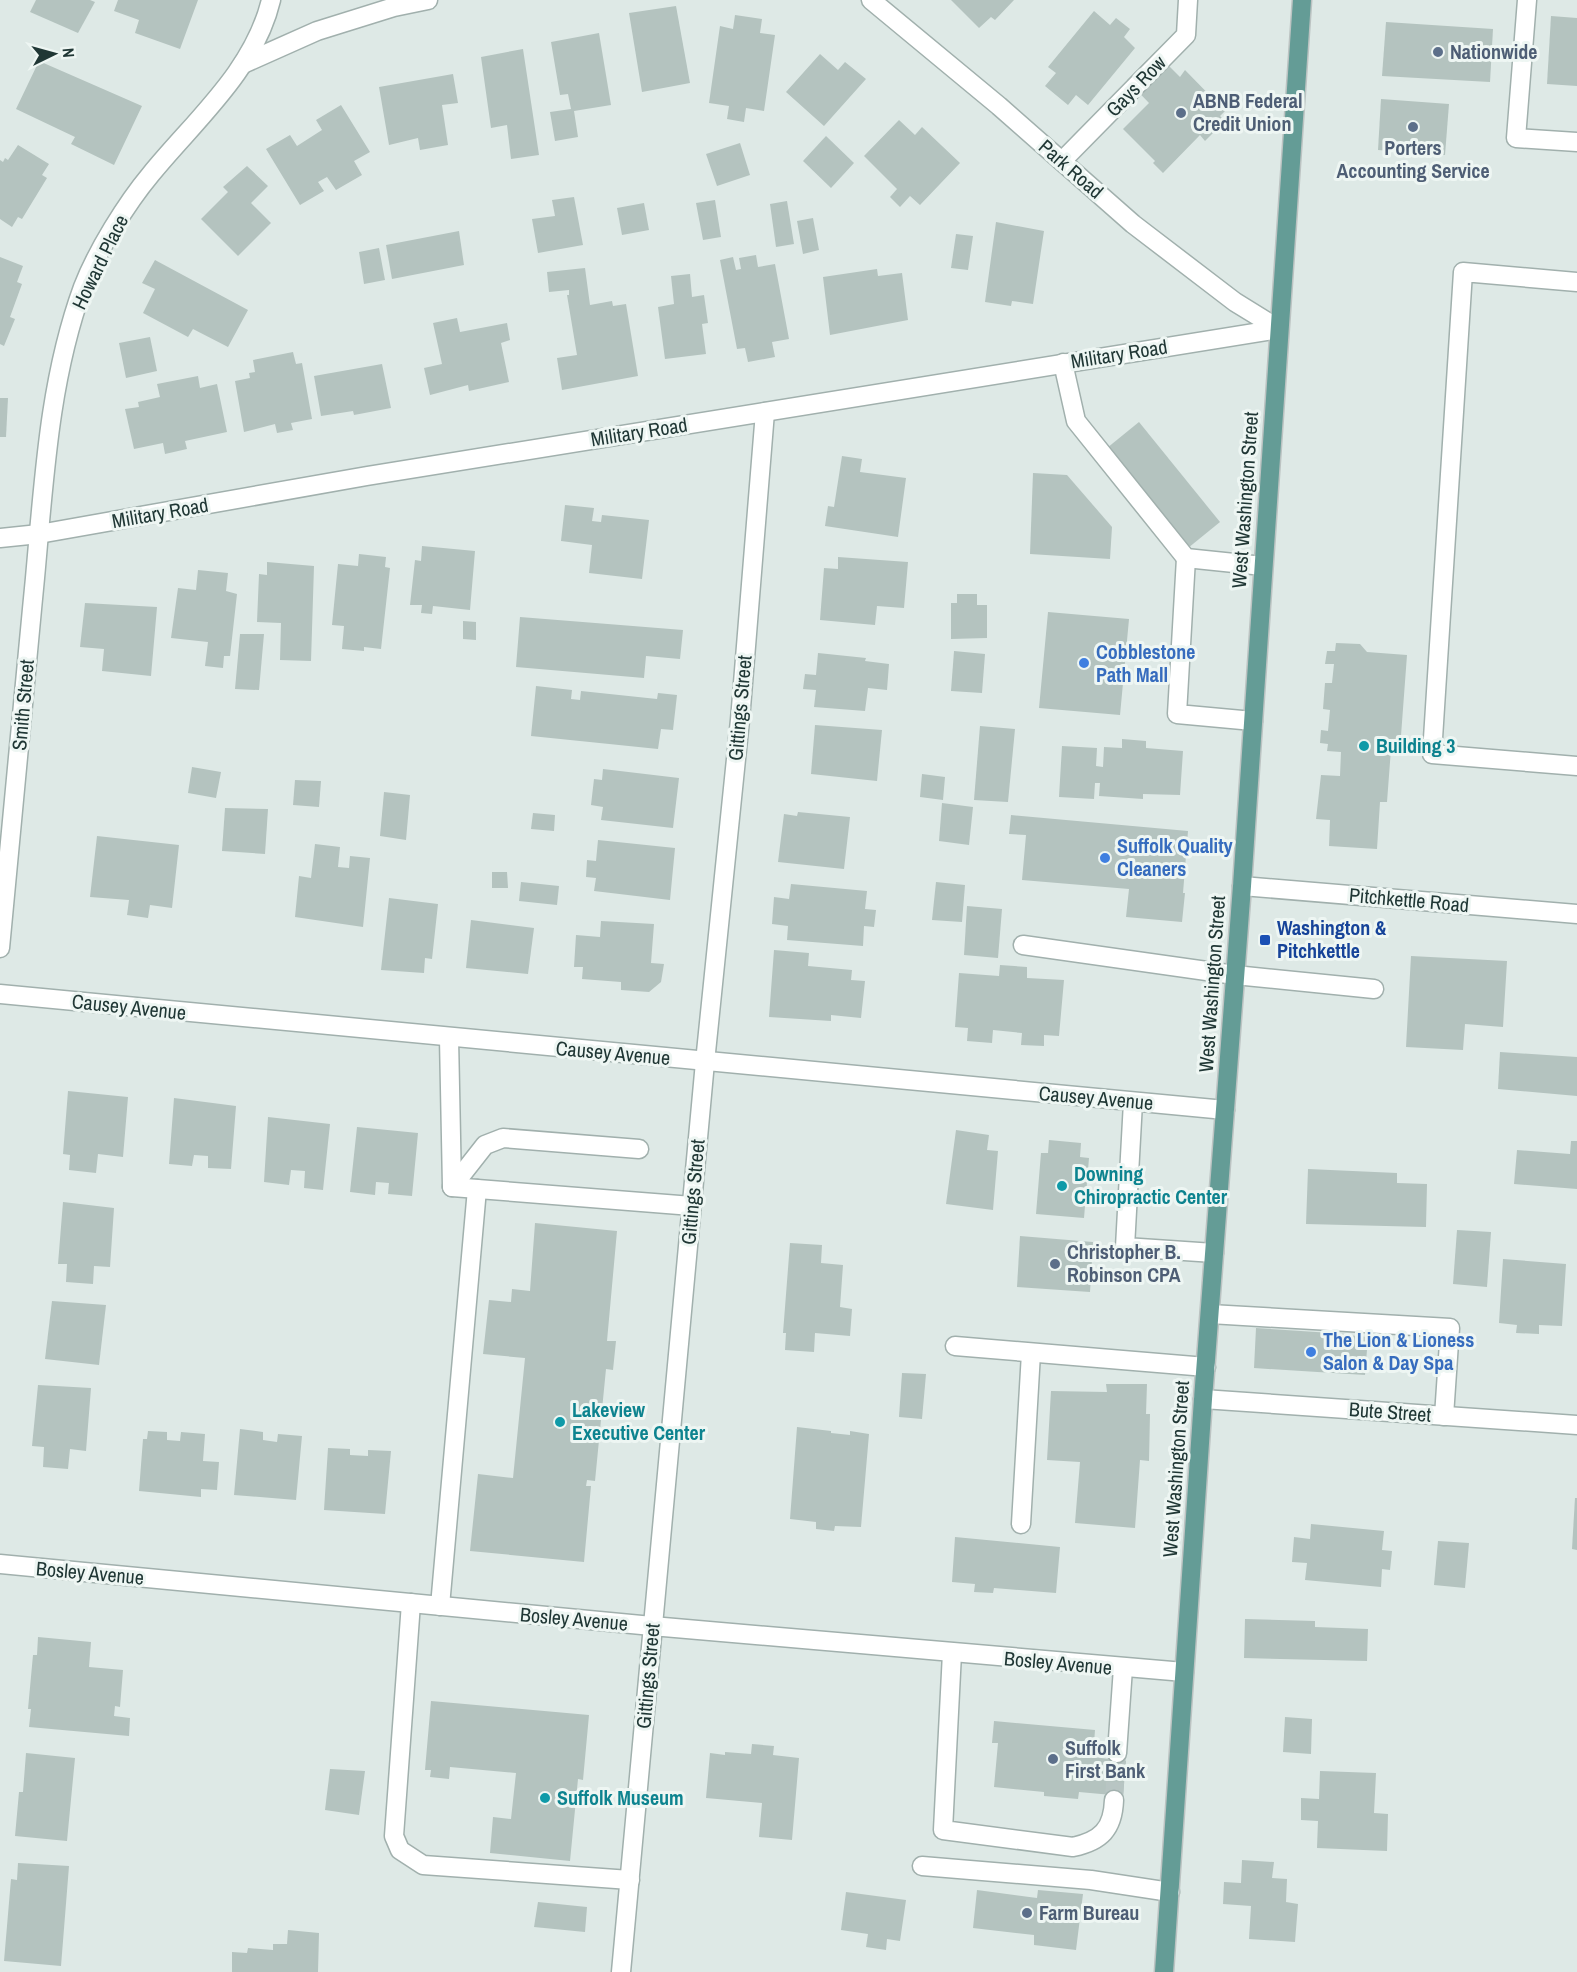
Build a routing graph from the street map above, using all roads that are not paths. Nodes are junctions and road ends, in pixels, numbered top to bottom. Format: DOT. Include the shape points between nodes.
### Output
graph roads {
  1 [pos="271,0"];
  2 [pos="428,0"];
  3 [pos="871,0"];
  4 [pos="1188,0"];
  5 [pos="1302,0"];
  6 [pos="1527,0"];
  7 [pos="243,64"];
  8 [pos="1577,142"];
  9 [pos="1062,161"];
  10 [pos="1577,282"];
  11 [pos="1279,329"];
  12 [pos="1063,363"];
  13 [pos="765,412"];
  14 [pos="39,534"];
  15 [pos="0,538"];
  16 [pos="1185,558"];
  17 [pos="1263,566"];
  18 [pos="1253,721"];
  19 [pos="1577,766"];
  20 [pos="1242,886"];
  21 [pos="1577,914"];
  22 [pos="1023,945"];
  23 [pos="0,948"];
  24 [pos="1235,975"];
  25 [pos="1374,989"];
  26 [pos="0,994"];
  27 [pos="449,1038"];
  28 [pos="705,1062"];
  29 [pos="1133,1102"];
  30 [pos="1225,1110"];
  31 [pos="639,1149"];
  32 [pos="452,1187"];
  33 [pos="477,1189"];
  34 [pos="692,1206"];
  35 [pos="1214,1253"];
  36 [pos="1210,1314"];
  37 [pos="955,1347"];
  38 [pos="1031,1353"];
  39 [pos="1206,1367"];
  40 [pos="1203,1399"];
  41 [pos="1444,1416"];
  42 [pos="1577,1425"];
  43 [pos="1021,1524"];
  44 [pos="0,1564"];
  45 [pos="411,1603"];
  46 [pos="440,1606"];
  47 [pos="652,1626"];
  48 [pos="952,1653"];
  49 [pos="1123,1668"];
  50 [pos="1184,1672"];
  51 [pos="1118,1753"];
  52 [pos="1114,1800"];
  53 [pos="922,1866"];
  54 [pos="630,1880"];
  55 [pos="1170,1892"];
  56 [pos="621,1972"];
  57 [pos="1164,1972"];
  1 -- 7 [label="street, Howard Place" via="267,19"];
  2 -- 7 [label="street, Howard Place" via="317,31"];
  3 -- 9 [label="street, Park Road"];
  4 -- 9 [label="street, Gays Row" via="1186,35"];
  5 -- 11 [label="main road, West Washington Street"];
  6 -- 8 [label="street" via="1516,138"];
  7 -- 14 [label="street, Howard Place" via="150,175 113,228 84,285 67,334 56,385"];
  9 -- 11 [label="street, Park Road" via="1133,224 1235,302"];
  10 -- 19 [label="street" via="1463,272 1432,754"];
  11 -- 12 [label="street, Military Road"];
  11 -- 17 [label="main road, West Washington Street"];
  12 -- 13 [label="street, Military Road"];
  12 -- 16 [label="street" via="1076,421"];
  13 -- 14 [label="street, Military Road"];
  13 -- 28 [label="street, Gittings Street" via="740,720"];
  14 -- 15 [label="street, Military Road"];
  14 -- 23 [label="street, Smith Street"];
  16 -- 17 [label="street"];
  16 -- 18 [label="street" via="1177,714"];
  17 -- 18 [label="main road, West Washington Street"];
  18 -- 20 [label="main road, West Washington Street"];
  20 -- 21 [label="street, Pitchkettle Road"];
  20 -- 24 [label="main road, West Washington Street"];
  22 -- 24 [label="street"];
  24 -- 25 [label="street"];
  24 -- 30 [label="main road, West Washington Street"];
  26 -- 27 [label="street, Causey Avenue"];
  27 -- 28 [label="street, Causey Avenue"];
  27 -- 32 [label="street"];
  28 -- 29 [label="street, Causey Avenue"];
  28 -- 34 [label="street, Gittings Street"];
  29 -- 30 [label="street, Causey Avenue"];
  29 -- 35 [label="street" via="1125,1247"];
  30 -- 35 [label="main road, West Washington Street"];
  31 -- 32 [label="street" via="502,1138 485,1145"];
  32 -- 33 [label="street"];
  33 -- 34 [label="street"];
  33 -- 46 [label="street"];
  34 -- 47 [label="street, Gittings Street"];
  35 -- 36 [label="main road, West Washington Street"];
  36 -- 39 [label="main road, West Washington Street"];
  36 -- 41 [label="street" via="1450,1328"];
  37 -- 38 [label="street"];
  38 -- 39 [label="street"];
  38 -- 43 [label="street"];
  39 -- 40 [label="main road, West Washington Street"];
  40 -- 41 [label="street, Bute Street"];
  40 -- 50 [label="main road, West Washington Street"];
  41 -- 42 [label="street, Bute Street"];
  44 -- 45 [label="street, Bosley Avenue"];
  45 -- 46 [label="street, Bosley Avenue"];
  45 -- 54 [label="street" via="394,1836 400,1850 423,1866"];
  46 -- 47 [label="street, Bosley Avenue"];
  47 -- 48 [label="street, Bosley Avenue"];
  47 -- 54 [label="street, Gittings Street"];
  48 -- 49 [label="street, Bosley Avenue"];
  48 -- 52 [label="street" via="944,1830 1073,1847 1090,1843 1105,1831 1113,1817"];
  49 -- 50 [label="street, Bosley Avenue"];
  49 -- 51 [label="street"];
  50 -- 55 [label="main road, West Washington Street"];
  53 -- 55 [label="street" via="1091,1880"];
  54 -- 56 [label="street, Gittings Street"];
  55 -- 57 [label="main road, West Washington Street"];
}
